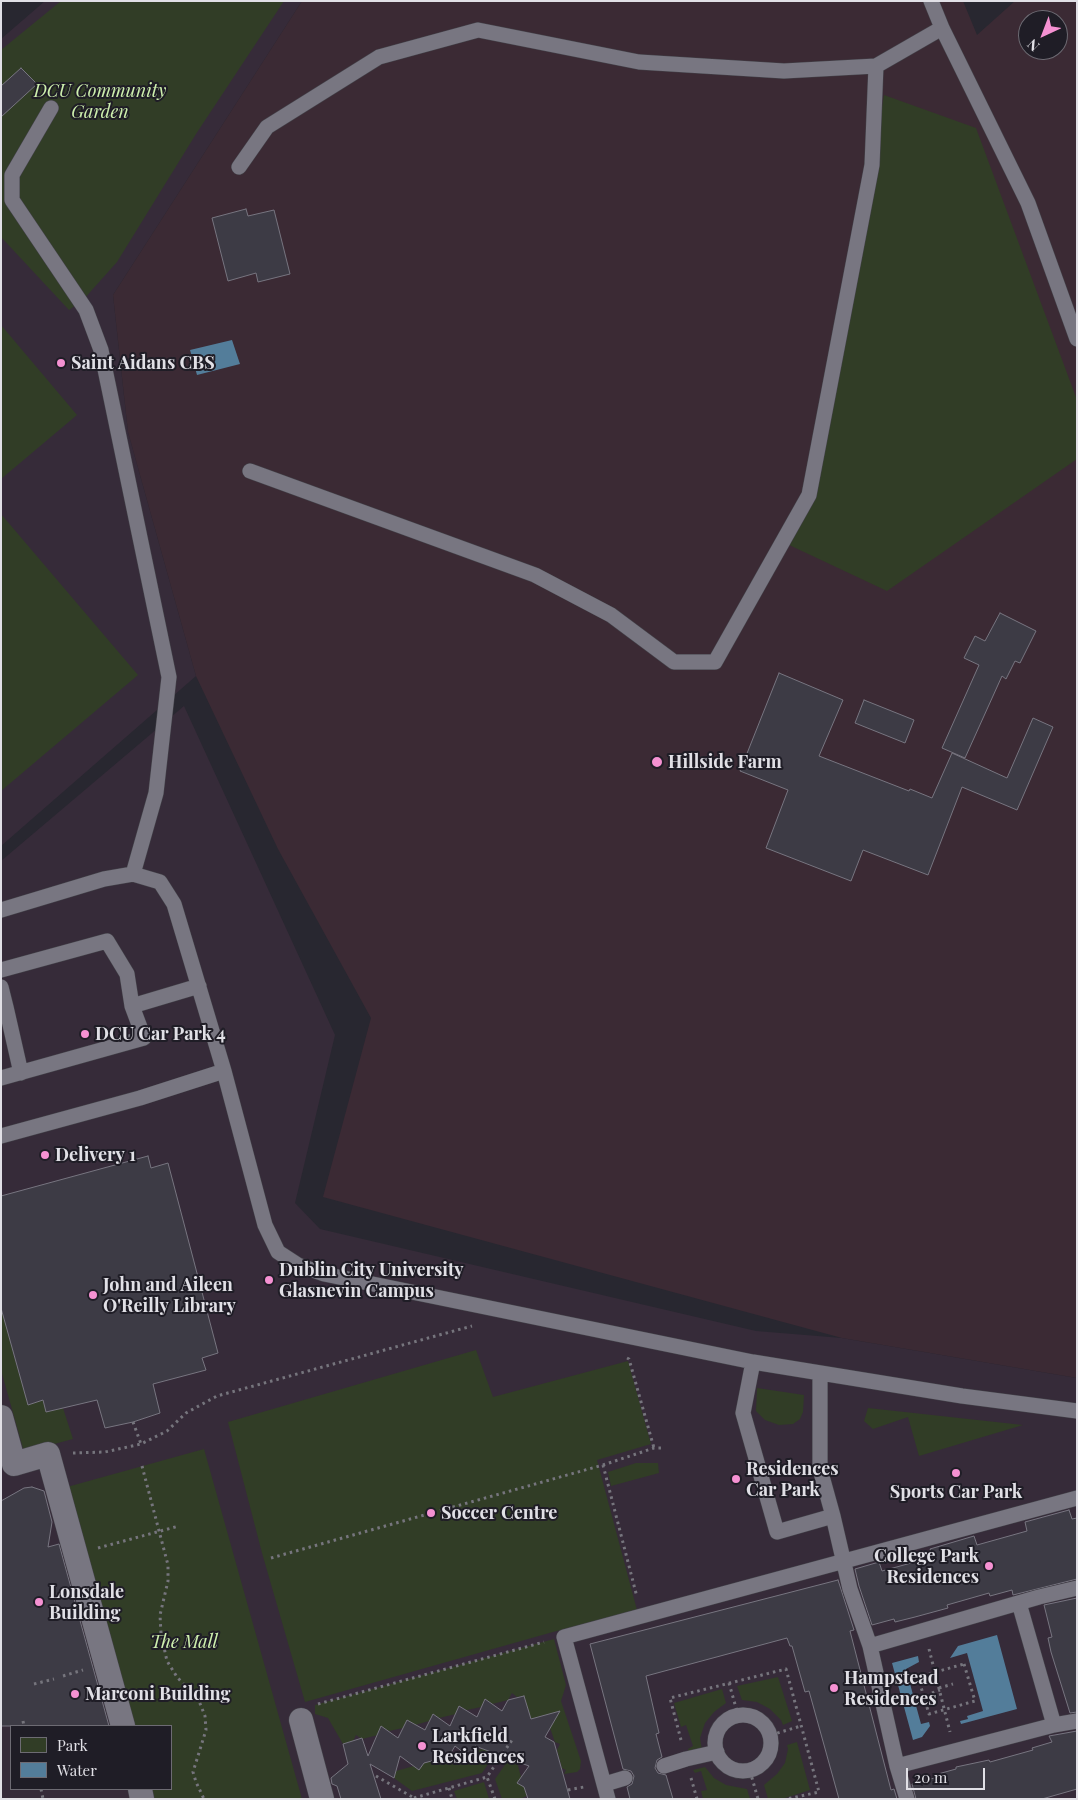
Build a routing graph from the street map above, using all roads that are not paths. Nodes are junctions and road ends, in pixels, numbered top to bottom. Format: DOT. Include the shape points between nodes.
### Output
graph roads {
  1 [pos="931,1"];
  2 [pos="942,28"];
  3 [pos="876,66"];
  4 [pos="52,108"];
  5 [pos="240,167"];
  6 [pos="1077,339"];
  7 [pos="250,471"];
  8 [pos="133,874"];
  9 [pos="1,910"];
  10 [pos="1,970"];
  11 [pos="199,986"];
  12 [pos="1,987"];
  13 [pos="132,1006"];
  14 [pos="4,1008"];
  15 [pos="224,1071"];
  16 [pos="20,1073"];
  17 [pos="1,1078"];
  18 [pos="1,1136"];
  19 [pos="753,1362"];
  20 [pos="820,1373"];
  21 [pos="1077,1411"];
  22 [pos="1,1417"];
  23 [pos="1077,1498"];
  24 [pos="833,1516"];
  25 [pos="843,1560"];
  26 [pos="1077,1588"];
  27 [pos="1019,1603"];
  28 [pos="870,1646"];
  29 [pos="308,1712"];
  30 [pos="1077,1721"];
  31 [pos="123,1725"];
  32 [pos="1054,1725"];
  33 [pos="717,1752"];
  34 [pos="664,1766"];
  35 [pos="898,1766"];
  36 [pos="625,1778"];
  37 [pos="606,1792"];
  38 [pos="322,1799"];
  39 [pos="907,1799"];
  1 -- 2 [label="lane"];
  2 -- 3 [label="lane"];
  2 -- 6 [label="lane" via="1028,203"];
  3 -- 5 [label="lane" via="784,71 639,62 478,30 379,57 267,127"];
  3 -- 7 [label="lane" via="872,165 809,495 715,662 674,662 612,615 535,575"];
  4 -- 8 [label="lane" via="12,175 12,200 86,310 101,350 169,677 156,793"];
  8 -- 9 [label="lane" via="104,879"];
  8 -- 11 [label="lane" via="160,882 174,904"];
  10 -- 13 [label="lane" via="106,941 127,974"];
  11 -- 13 [label="lane"];
  11 -- 15 [label="lane"];
  12 -- 14 [label="lane"];
  13 -- 16 [label="lane" via="144,1038"];
  14 -- 16 [label="lane"];
  15 -- 18 [label="lane"];
  15 -- 19 [label="lane" via="264,1224 278,1252 298,1265 324,1274"];
  16 -- 17 [label="lane"];
  19 -- 20 [label="lane"];
  19 -- 24 [label="lane" via="743,1413 777,1532"];
  20 -- 21 [label="lane"];
  20 -- 24 [label="lane" via="820,1469"];
  22 -- 31 [label="street" via="14,1464 48,1454"];
  23 -- 25 [label="lane"];
  24 -- 25 [label="lane"];
  25 -- 28 [label="lane"];
  25 -- 37 [label="lane" via="564,1637"];
  26 -- 27 [label="lane"];
  27 -- 28 [label="lane"];
  27 -- 32 [label="lane"];
  28 -- 35 [label="lane"];
  29 -- 38 [label="street"];
  30 -- 32 [label="lane"];
  32 -- 35 [label="lane"];
  33 -- 33 [label="lane" via="716,1736 730,1717 758,1718 771,1735 770,1753 759,1767 750,1770 741,1771 726,1765"];
  33 -- 34 [label="lane"];
  35 -- 39 [label="lane"];
  36 -- 37 [label="lane"];
}
